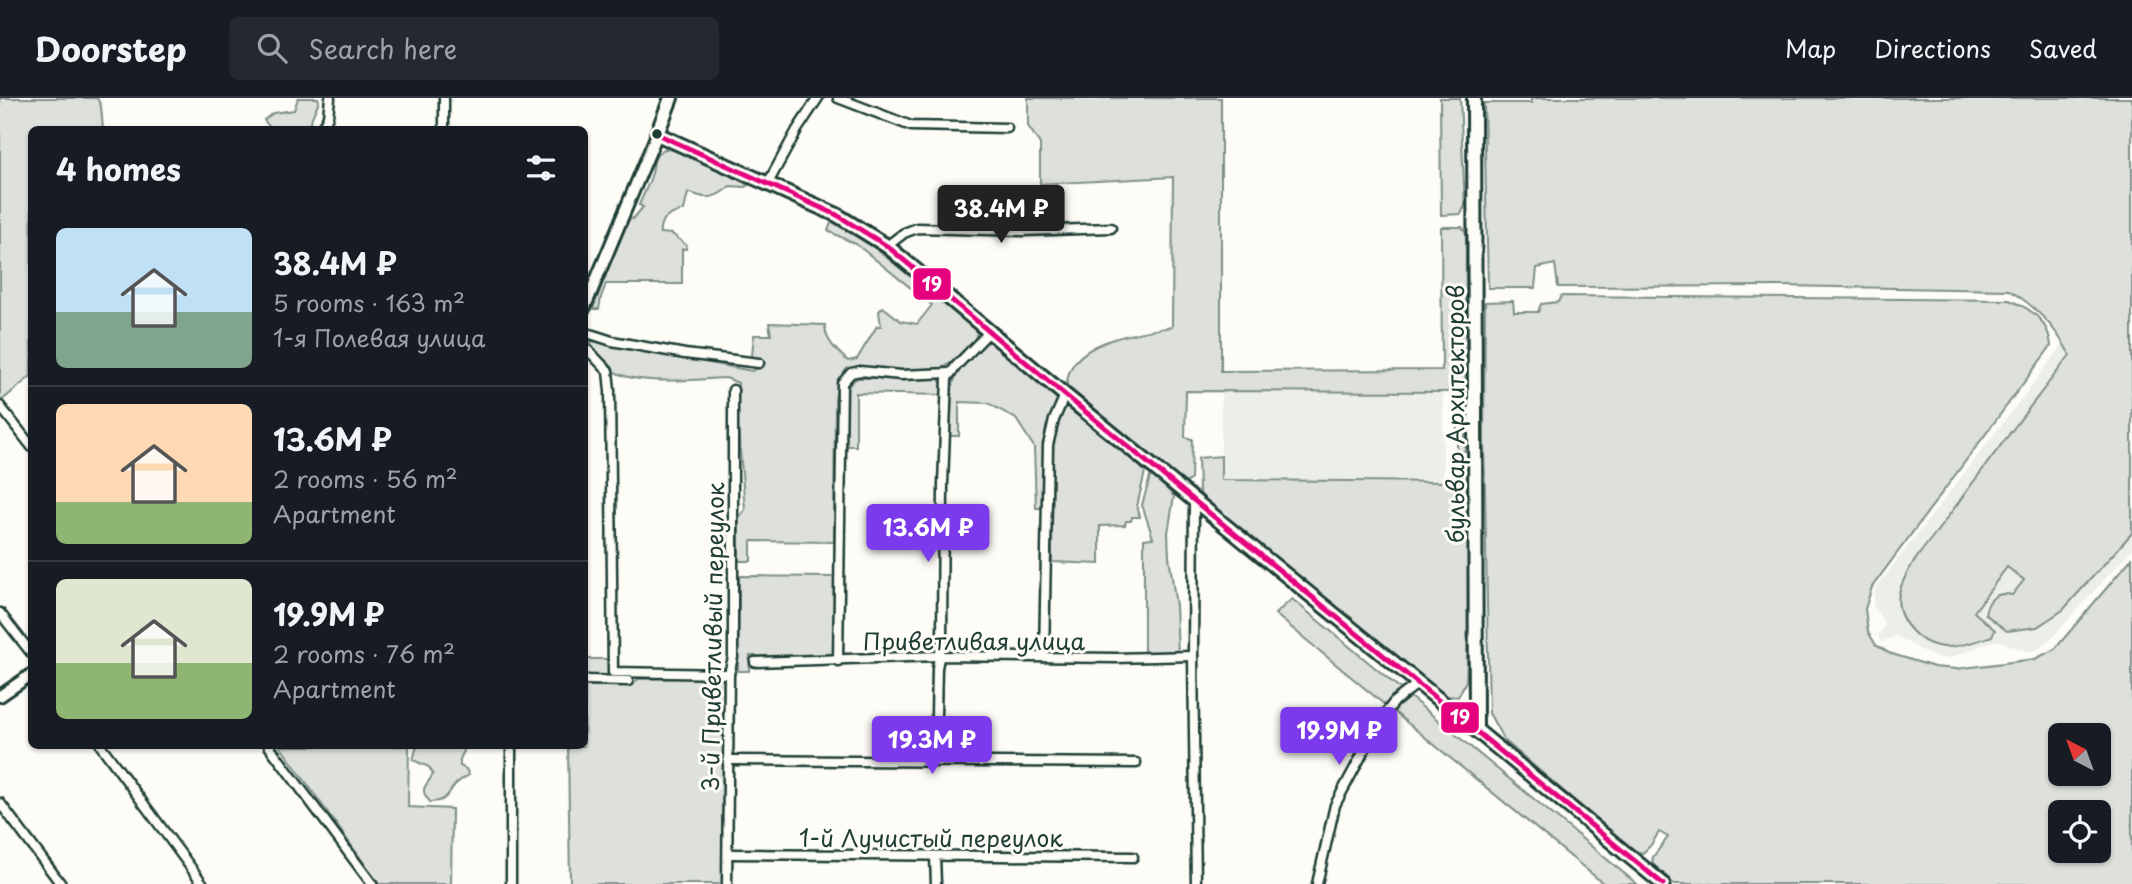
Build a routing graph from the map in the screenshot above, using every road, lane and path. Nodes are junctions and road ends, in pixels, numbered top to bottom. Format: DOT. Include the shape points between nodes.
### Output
graph roads {
  1 [pos="330,98"];
  2 [pos="444,98"];
  3 [pos="671,98"];
  4 [pos="818,98"];
  5 [pos="838,98"];
  6 [pos="1474,98"];
  7 [pos="323,126"];
  8 [pos="444,126"];
  9 [pos="1007,128"];
  10 [pos="657,134"];
  11 [pos="768,183"];
  12 [pos="1111,228"];
  13 [pos="887,246"];
  14 [pos="588,299"];
  15 [pos="990,331"];
  16 [pos="588,333"];
  17 [pos="588,350"];
  18 [pos="759,363"];
  19 [pos="950,373"];
  20 [pos="733,390"];
  21 [pos="1065,395"];
  22 [pos="0,406"];
  23 [pos="28,442"];
  24 [pos="1194,500"];
  25 [pos="0,612"];
  26 [pos="28,649"];
  27 [pos="939,656"];
  28 [pos="1193,656"];
  29 [pos="1044,657"];
  30 [pos="838,661"];
  31 [pos="755,662"];
  32 [pos="729,674"];
  33 [pos="28,677"];
  34 [pos="588,680"];
  35 [pos="628,681"];
  36 [pos="1418,684"];
  37 [pos="0,696"];
  38 [pos="1476,730"];
  39 [pos="103,749"];
  40 [pos="272,749"];
  41 [pos="511,749"];
  42 [pos="729,760"];
  43 [pos="934,761"];
  44 [pos="1136,763"];
  45 [pos="0,803"];
  46 [pos="728,854"];
  47 [pos="935,856"];
  48 [pos="1133,858"];
  49 [pos="61,884"];
  50 [pos="203,884"];
  51 [pos="372,884"];
  52 [pos="511,884"];
  53 [pos="727,884"];
  54 [pos="936,884"];
  55 [pos="1196,884"];
  56 [pos="1317,884"];
  57 [pos="1663,884"];
  1 -- 7 [label="street"];
  2 -- 8 [label="street"];
  3 -- 10 [label="main road"];
  4 -- 11 [label="street"];
  5 -- 9 [label="street" via="911,125"];
  6 -- 38 [label="main road, бульвар Архитекторов"];
  10 -- 11 [label="main road"];
  10 -- 14 [label="street"];
  11 -- 13 [label="main road" via="837,215"];
  12 -- 13 [label="street" via="926,228 904,233"];
  13 -- 15 [label="main road"];
  15 -- 19 [label="street"];
  15 -- 21 [label="main road"];
  16 -- 18 [label="street" via="685,354"];
  17 -- 32 [label="street" via="608,371 611,391 613,672"];
  19 -- 27 [label="street"];
  19 -- 30 [label="street" via="860,371 842,383"];
  20 -- 32 [label="street, 3-й Приветливый переулок" via="733,657"];
  21 -- 24 [label="main road"];
  21 -- 29 [label="street" via="1048,445"];
  22 -- 23 [label="street"];
  24 -- 28 [label="street"];
  24 -- 36 [label="main road"];
  25 -- 26 [label="street"];
  27 -- 29 [label="street, Приветливая улица"];
  27 -- 30 [label="street, Приветливая улица"];
  27 -- 43 [label="street"];
  28 -- 29 [label="street, Приветливая улица"];
  28 -- 55 [label="street"];
  30 -- 31 [label="street, Приветливая улица"];
  32 -- 42 [label="street, 3-й Приветливый переулок"];
  33 -- 37 [label="street"];
  34 -- 35 [label="street"];
  36 -- 38 [label="main road"];
  36 -- 56 [label="street" via="1388,709 1335,805"];
  38 -- 57 [label="main road"];
  39 -- 50 [label="street"];
  40 -- 51 [label="street"];
  41 -- 52 [label="street"];
  42 -- 43 [label="street"];
  42 -- 46 [label="street, 3-й Приветливый переулок"];
  43 -- 44 [label="street"];
  45 -- 49 [label="street"];
  46 -- 47 [label="street, 1-й Лучистый переулок"];
  46 -- 53 [label="street, 3-й Приветливый переулок"];
  47 -- 48 [label="street, 1-й Лучистый переулок"];
  47 -- 54 [label="street"];
}
